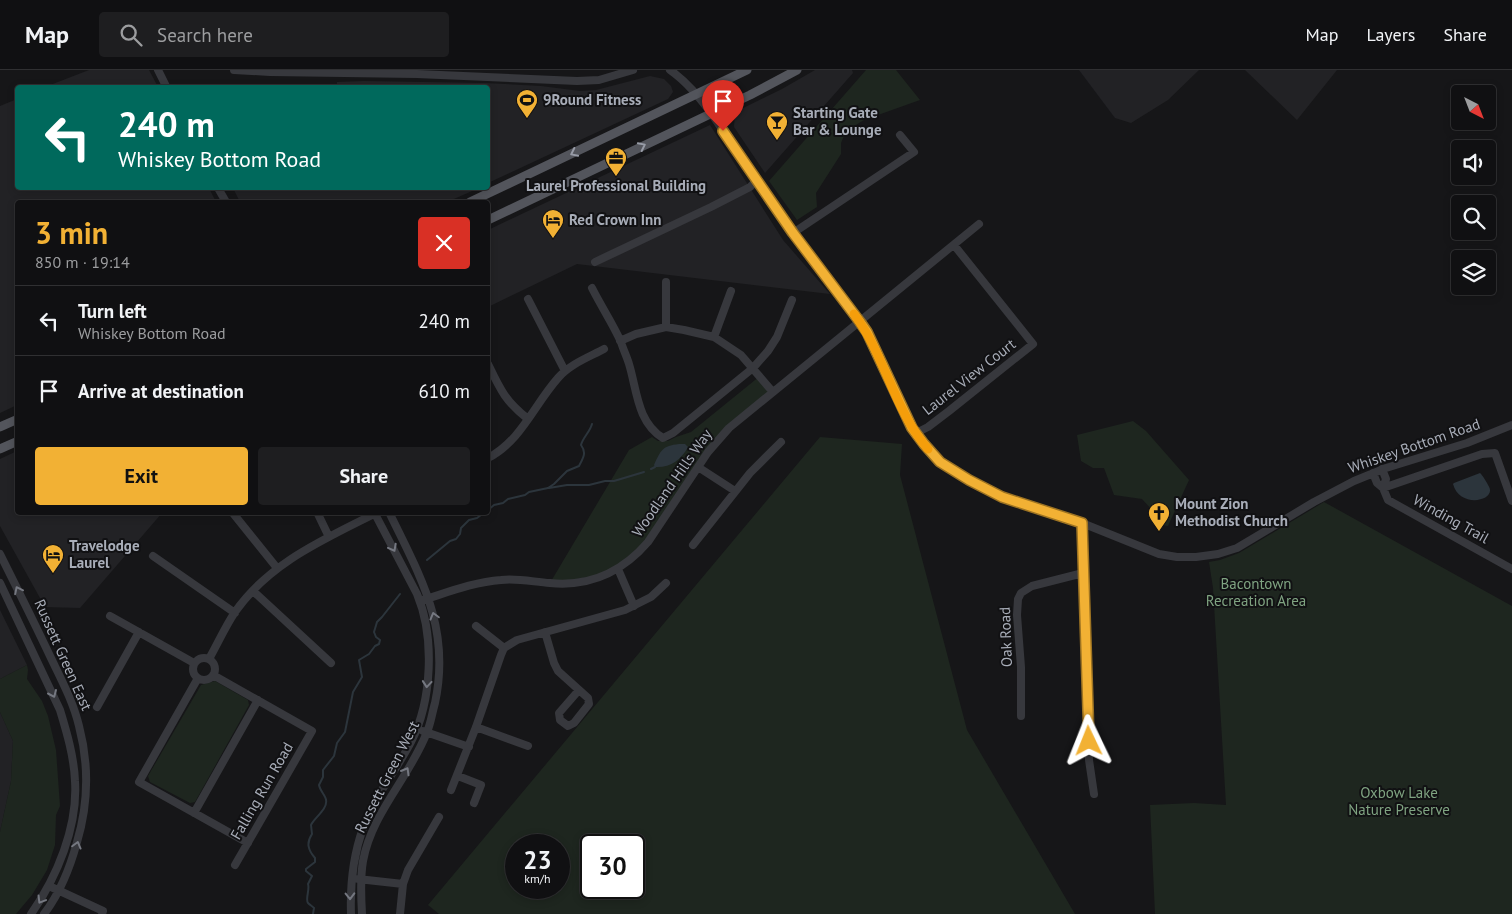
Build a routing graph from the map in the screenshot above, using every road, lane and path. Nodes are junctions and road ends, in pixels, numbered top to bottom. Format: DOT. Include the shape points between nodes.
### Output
graph roads {
  1 [pos="158,70"];
  2 [pos="234,70"];
  3 [pos="633,70"];
  4 [pos="670,70"];
  5 [pos="747,70"];
  6 [pos="796,70"];
  7 [pos="311,72"];
  8 [pos="417,72"];
  9 [pos="166,85"];
  10 [pos="697,94"];
  11 [pos="711,113"];
  12 [pos="900,135"];
  13 [pos="756,180"];
  14 [pos="474,200"];
  15 [pos="490,219"];
  16 [pos="979,224"];
  17 [pos="793,233"];
  18 [pos="954,245"];
  19 [pos="595,262"];
  20 [pos="666,282"];
  21 [pos="592,288"];
  22 [pos="731,292"];
  23 [pos="528,299"];
  24 [pos="792,300"];
  25 [pos="860,322"];
  26 [pos="666,327"];
  27 [pos="714,337"];
  28 [pos="620,341"];
  29 [pos="604,349"];
  30 [pos="490,368"];
  31 [pos="753,368"];
  32 [pos="565,371"];
  33 [pos="772,391"];
  34 [pos="528,419"];
  35 [pos="15,420"];
  36 [pos="1512,425"];
  37 [pos="0,428"];
  38 [pos="916,433"];
  39 [pos="15,442"];
  40 [pos="781,442"];
  41 [pos="0,449"];
  42 [pos="490,457"];
  43 [pos="698,467"];
  44 [pos="1382,469"];
  45 [pos="1373,473"];
  46 [pos="1383,488"];
  47 [pos="735,492"];
  48 [pos="1512,500"];
  49 [pos="234,515"];
  50 [pos="318,515"];
  51 [pos="372,515"];
  52 [pos="377,515"];
  53 [pos="390,515"];
  54 [pos="1082,523"];
  55 [pos="329,537"];
  56 [pos="693,545"];
  57 [pos="0,554"];
  58 [pos="153,556"];
  59 [pos="277,568"];
  60 [pos="618,569"];
  61 [pos="1512,569"];
  62 [pos="1083,573"];
  63 [pos="0,583"];
  64 [pos="666,583"];
  65 [pos="253,592"];
  66 [pos="428,598"];
  67 [pos="420,601"];
  68 [pos="634,606"];
  69 [pos="235,613"];
  70 [pos="110,616"];
  71 [pos="476,626"];
  72 [pos="139,632"];
  73 [pos="545,632"];
  74 [pos="504,648"];
  75 [pos="209,659"];
  76 [pos="194,663"];
  77 [pos="331,663"];
  78 [pos="213,675"];
  79 [pos="198,678"];
  80 [pos="579,690"];
  81 [pos="258,700"];
  82 [pos="96,707"];
  83 [pos="1021,716"];
  84 [pos="476,727"];
  85 [pos="417,728"];
  86 [pos="427,732"];
  87 [pos="528,746"];
  88 [pos="469,747"];
  89 [pos="458,776"];
  90 [pos="451,790"];
  91 [pos="1094,794"];
  92 [pos="474,803"];
  93 [pos="194,813"];
  94 [pos="439,817"];
  95 [pos="248,843"];
  96 [pos="235,865"];
  97 [pos="351,878"];
  98 [pos="361,879"];
  99 [pos="403,884"];
  100 [pos="49,886"];
  101 [pos="60,890"];
  102 [pos="31,914"];
  103 [pos="44,914"];
  104 [pos="102,914"];
  105 [pos="351,914"];
  106 [pos="362,914"];
  107 [pos="400,914"];
  1 -- 9 [label="street"];
  2 -- 7 [label="street"];
  3 -- 8 [label="street" via="599,80 577,81"];
  4 -- 10 [label="street, Whiskey Bottom Road"];
  5 -- 10 [label="main road"];
  6 -- 11 [label="main road"];
  7 -- 8 [label="street"];
  10 -- 11 [label="street, Whiskey Bottom Road"];
  10 -- 14 [label="main road, one-way"];
  11 -- 13 [label="street, Whiskey Bottom Road"];
  15 -- 11 [label="main road, one-way"];
  12 -- 17 [label="street" via="914,152"];
  13 -- 17 [label="street, Whiskey Bottom Road"];
  13 -- 19 [label="street" via="711,207"];
  16 -- 18 [label="street"];
  17 -- 25 [label="street, Whiskey Bottom Road"];
  18 -- 25 [label="street"];
  18 -- 38 [label="street, Laurel View Court" via="1033,344 950,411"];
  20 -- 26 [label="street"];
  21 -- 28 [label="street"];
  22 -- 27 [label="street"];
  23 -- 32 [label="street"];
  24 -- 31 [label="street" via="777,337"];
  25 -- 33 [label="street, Woodland Hills Way"];
  25 -- 38 [label="street, Whiskey Bottom Road"];
  26 -- 27 [label="street"];
  26 -- 28 [label="street"];
  27 -- 31 [label="street"];
  28 -- 31 [label="street" via="642,413 655,433 663,438"];
  29 -- 32 [label="street"];
  30 -- 34 [label="street" via="505,398"];
  31 -- 33 [label="street"];
  32 -- 34 [label="street"];
  33 -- 43 [label="street, Woodland Hills Way" via="729,428"];
  34 -- 42 [label="street" via="509,444"];
  35 -- 37 [label="main road"];
  36 -- 44 [label="street, Whiskey Bottom Road" via="1468,443"];
  38 -- 54 [label="street, Whiskey Bottom Road" via="940,462 969,480 1012,502"];
  39 -- 41 [label="main road"];
  40 -- 47 [label="street"];
  43 -- 47 [label="street"];
  43 -- 60 [label="street, Woodland Hills Way" via="648,542"];
  44 -- 45 [label="street, Whiskey Bottom Road"];
  44 -- 46 [label="street" via="1386,478"];
  45 -- 46 [label="street, Winding Trail"];
  45 -- 54 [label="street, Whiskey Bottom Road" via="1328,494 1237,548 1207,556 1187,558 1159,554"];
  46 -- 48 [label="street" via="1482,454 1495,453"];
  46 -- 61 [label="street, Winding Trail" via="1388,500"];
  47 -- 56 [label="street"];
  49 -- 59 [label="street"];
  50 -- 55 [label="street"];
  51 -- 55 [label="street"];
  52 -- 67 [label="street, Russett Green West, one-way"];
  53 -- 66 [label="street, Russett Green West"];
  54 -- 62 [label="street"];
  55 -- 59 [label="street"];
  101 -- 57 [label="street, Russett Green East, one-way" via="73,858 84,812 86,763 80,726 68,694"];
  58 -- 69 [label="street"];
  59 -- 65 [label="street"];
  60 -- 66 [label="street, Woodland Hills Way" via="596,579 567,584 489,581"];
  60 -- 68 [label="street"];
  62 -- 83 [label="street, Oak Road" via="1032,586 1018,599"];
  62 -- 91 [label="street" via="1089,760"];
  63 -- 100 [label="street, Russett Green East, one-way" via="60,710 76,782 72,822"];
  64 -- 68 [label="street"];
  65 -- 69 [label="street"];
  65 -- 77 [label="street"];
  66 -- 67 [label="street, Woodland Hills Way"];
  86 -- 66 [label="street, Russett Green West, one-way" via="440,669 437,628"];
  67 -- 85 [label="street, Russett Green West, one-way" via="429,655 427,689"];
  68 -- 73 [label="street"];
  69 -- 75 [label="street"];
  70 -- 72 [label="street"];
  71 -- 74 [label="street"];
  72 -- 76 [label="street"];
  72 -- 82 [label="street"];
  73 -- 74 [label="street" via="517,640"];
  73 -- 80 [label="street" via="558,671"];
  74 -- 84 [label="street"];
  75 -- 76 [label="street" via="199,658"];
  75 -- 78 [label="street" via="215,668"];
  76 -- 79 [label="street" via="193,673"];
  78 -- 79 [label="street" via="208,679"];
  78 -- 81 [label="street"];
  79 -- 93 [label="street" via="138,782"];
  80 -- 80 [label="street" via="559,713 560,720 568,726 589,704 588,698"];
  81 -- 93 [label="street"];
  81 -- 95 [label="street, Falling Run Road" via="312,731"];
  84 -- 87 [label="street"];
  84 -- 88 [label="street"];
  85 -- 86 [label="street"];
  85 -- 97 [label="street, Russett Green West" via="372,807 363,828"];
  86 -- 88 [label="street"];
  98 -- 86 [label="street, Russett Green West, one-way" via="363,861 375,824"];
  88 -- 89 [label="street"];
  89 -- 90 [label="street"];
  89 -- 92 [label="street" via="481,785"];
  93 -- 95 [label="street"];
  94 -- 99 [label="street" via="415,856"];
  95 -- 96 [label="street, Falling Run Road"];
  97 -- 98 [label="street"];
  97 -- 105 [label="street, Russett Green West, one-way"];
  98 -- 99 [label="street"];
  98 -- 106 [label="street, Russett Green West"];
  99 -- 107 [label="street"];
  100 -- 101 [label="street"];
  100 -- 102 [label="street, Russett Green East, one-way"];
  101 -- 103 [label="street, Russett Green East"];
  101 -- 104 [label="street" via="103,911"];
}
